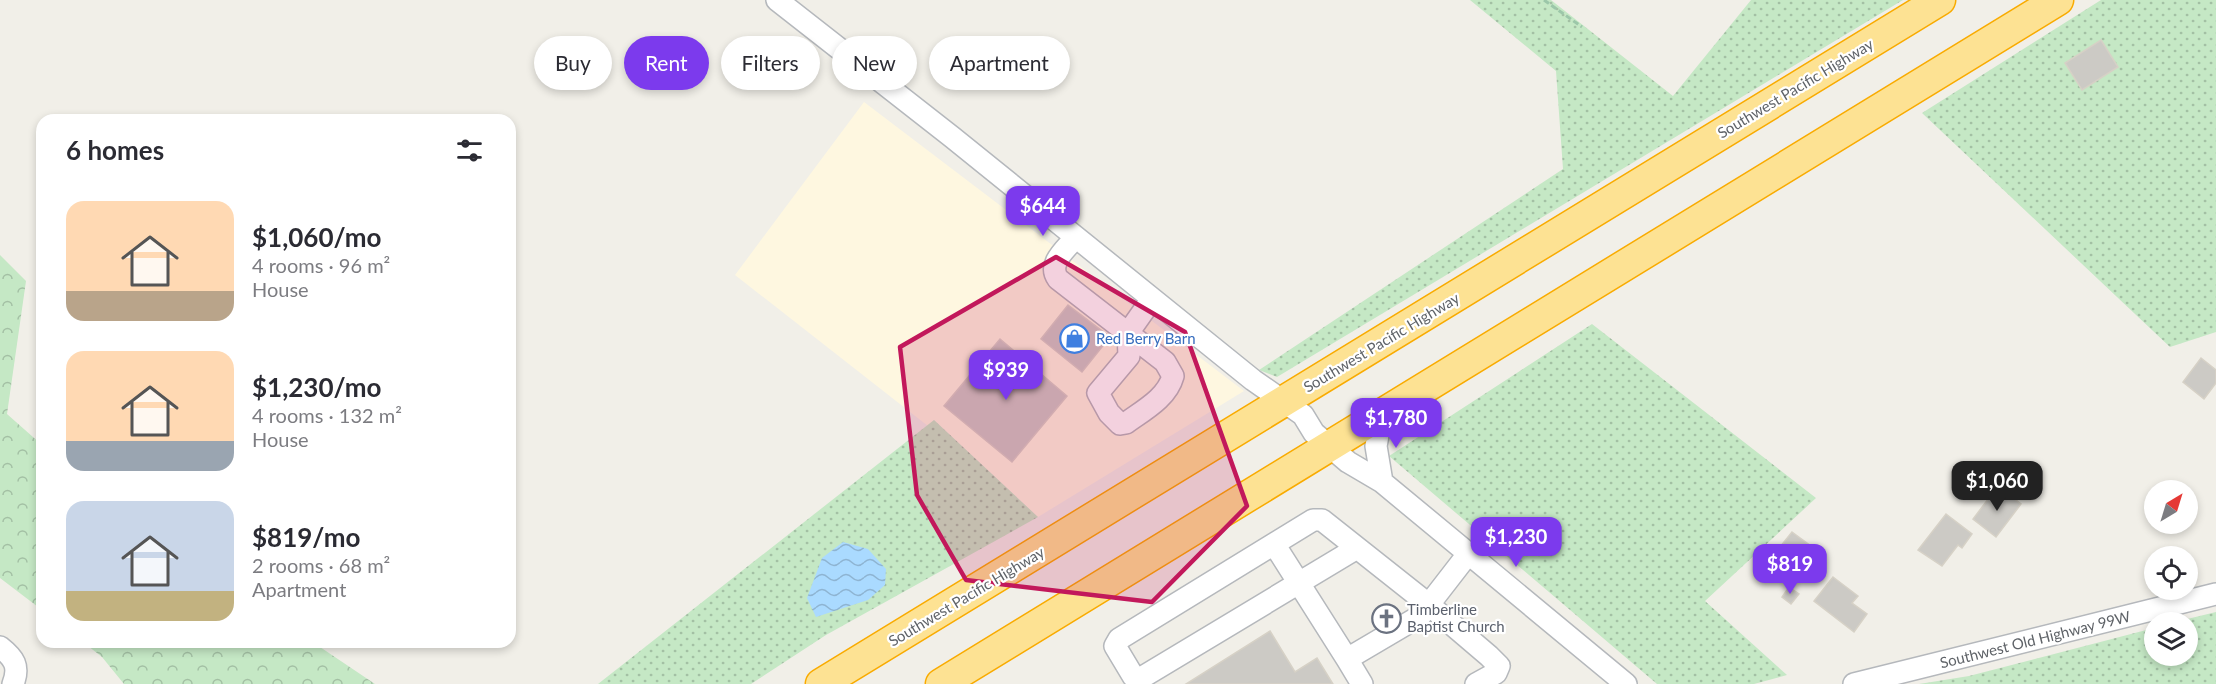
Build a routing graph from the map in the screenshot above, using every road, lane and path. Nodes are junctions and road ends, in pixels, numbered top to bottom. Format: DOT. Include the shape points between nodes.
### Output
graph roads {
  1 [pos="1544,0"];
  2 [pos="1940,0"];
  3 [pos="2058,0"];
  4 [pos="787,3"];
  5 [pos="1582,27"];
  6 [pos="1075,238"];
  7 [pos="1152,299"];
  8 [pos="1284,402"];
  9 [pos="1382,414"];
  10 [pos="1330,446"];
  11 [pos="1382,482"];
  12 [pos="1274,544"];
  13 [pos="1357,548"];
  14 [pos="1468,554"];
  15 [pos="1298,583"];
  16 [pos="2216,594"];
  17 [pos="1428,604"];
  18 [pos="0,647"];
  19 [pos="1347,659"];
  20 [pos="13,684"];
  21 [pos="821,684"];
  22 [pos="941,684"];
  23 [pos="1362,684"];
  24 [pos="1476,684"];
  25 [pos="1626,684"];
  26 [pos="1854,684"];
  1 -- 5 [label="path"];
  2 -- 8 [label="highway, Southwest Pacific Highway"];
  3 -- 9 [label="highway"];
  4 -- 6 [label="street"];
  6 -- 7 [label="street"];
  6 -- 7 [label="street" via="1054,266 1058,279 1128,333"];
  7 -- 8 [label="street"];
  8 -- 10 [label="street" via="1303,415 1314,433"];
  8 -- 21 [label="highway, Southwest Pacific Highway"];
  9 -- 10 [label="highway"];
  9 -- 11 [label="street" via="1376,446"];
  10 -- 11 [label="street"];
  10 -- 22 [label="highway"];
  11 -- 14 [label="street"];
  12 -- 13 [label="street" via="1313,520 1322,520"];
  12 -- 15 [label="street"];
  12 -- 15 [label="street" via="1119,639 1115,646 1133,676 1141,678"];
  13 -- 15 [label="street"];
  13 -- 17 [label="street"];
  14 -- 17 [label="street"];
  14 -- 25 [label="street"];
  15 -- 19 [label="street"];
  16 -- 26 [label="street, Southwest Old Highway 99W"];
  17 -- 19 [label="street" via="1420,616"];
  17 -- 24 [label="street" via="1499,666 1496,673"];
  18 -- 20 [label="street" via="13,657"];
  19 -- 23 [label="street"];
}
